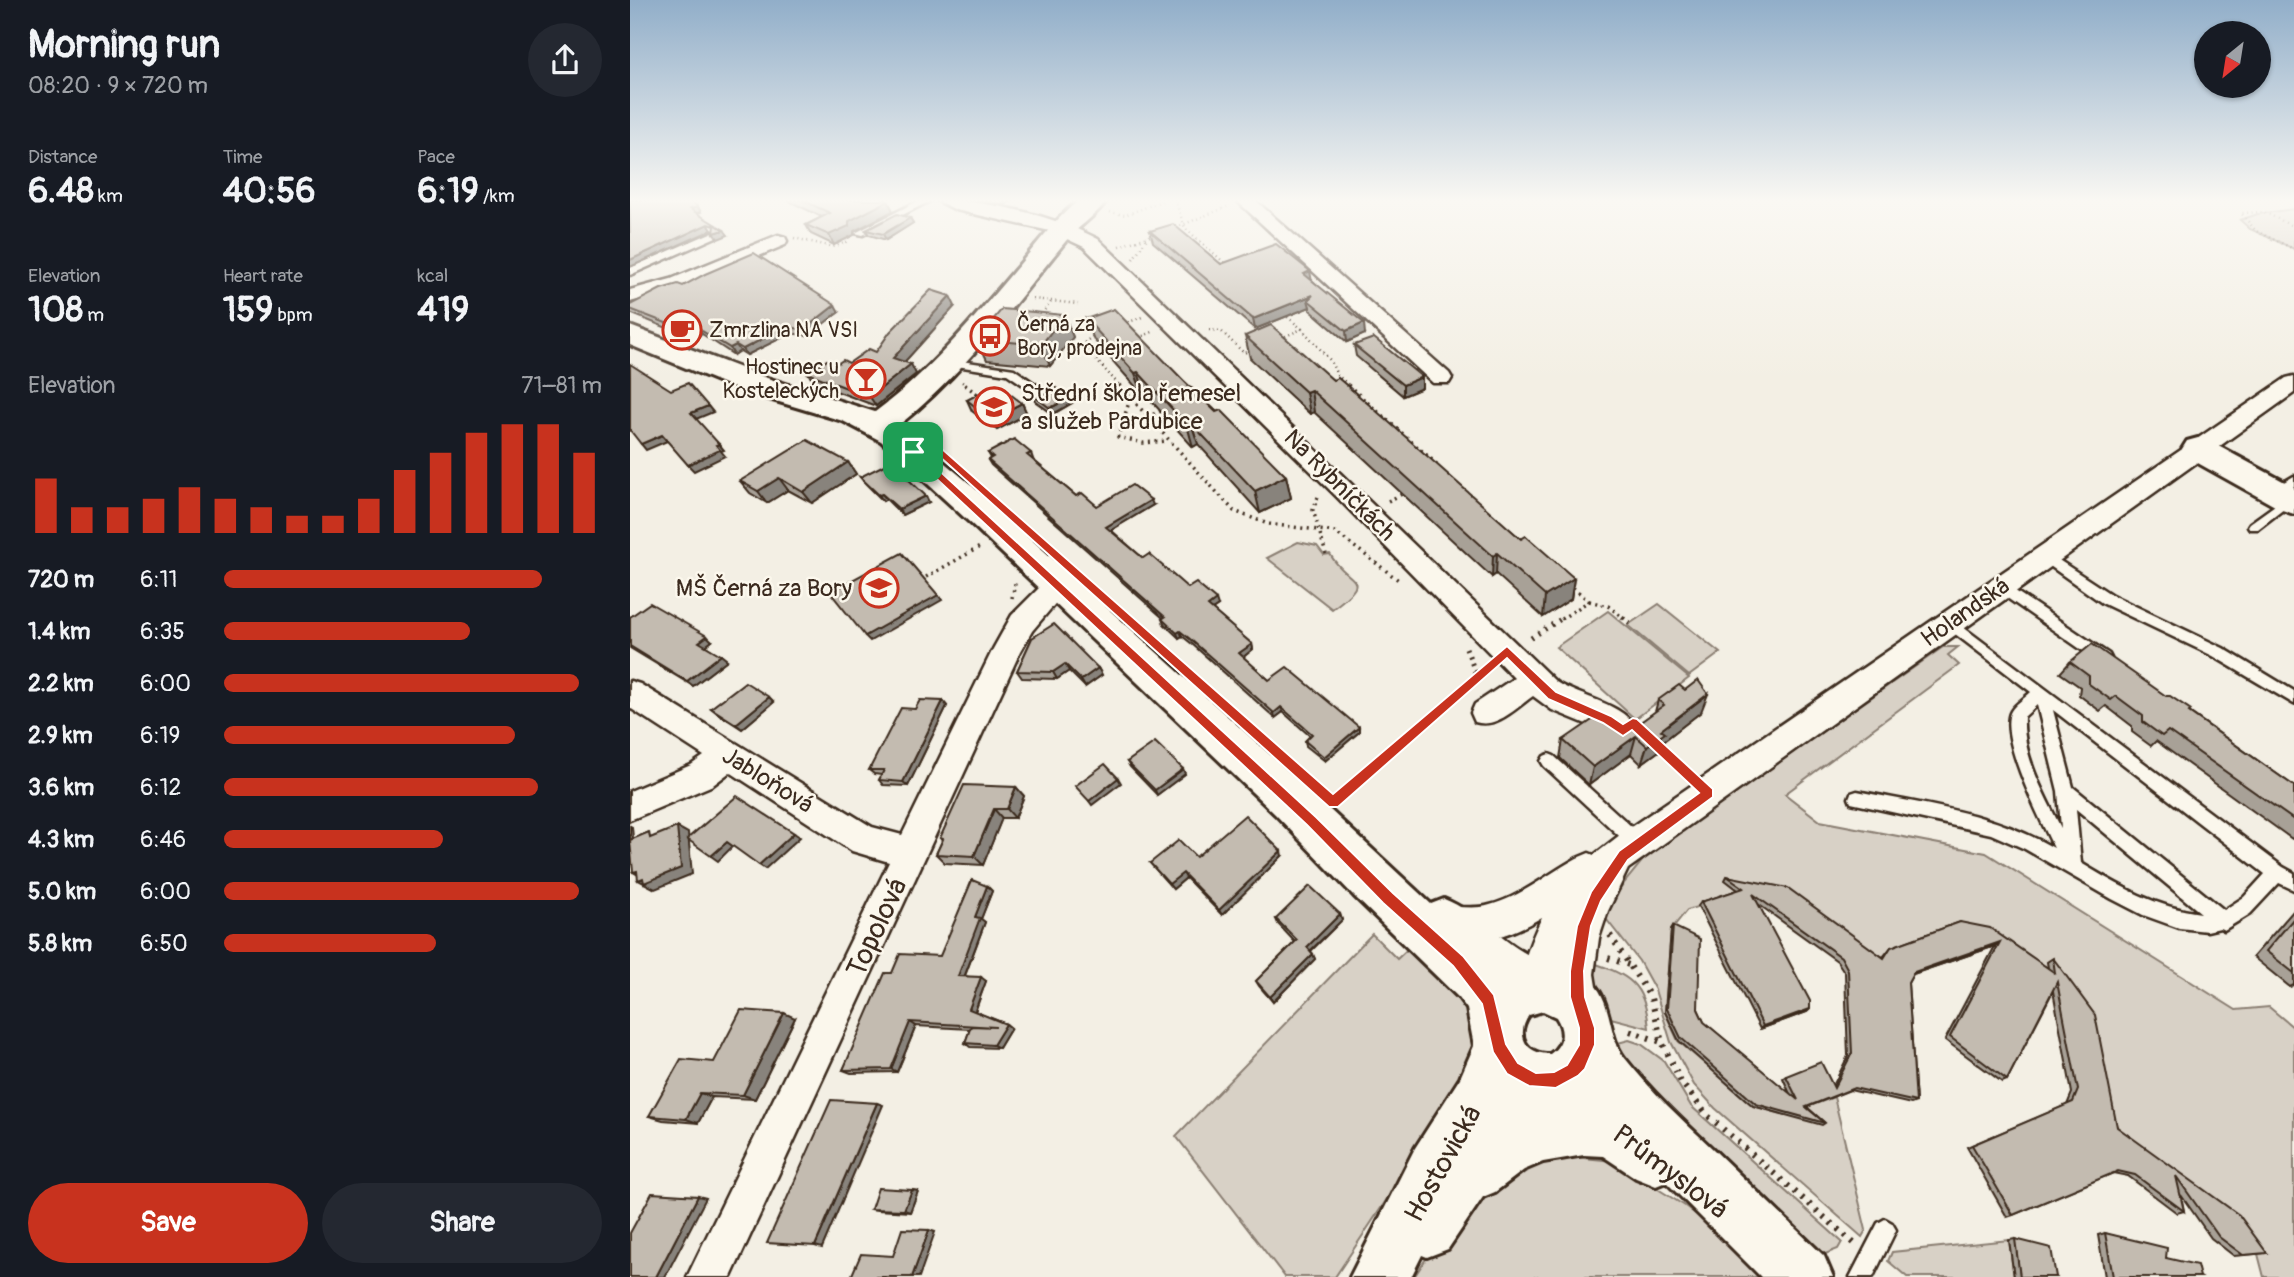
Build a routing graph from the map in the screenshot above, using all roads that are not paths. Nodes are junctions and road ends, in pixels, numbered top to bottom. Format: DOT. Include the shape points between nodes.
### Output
graph roads {
  1 [pos="658,260"];
  2 [pos="734,260"];
  3 [pos="1038,260"];
  4 [pos="1110,260"];
  5 [pos="1306,260"];
  6 [pos="630,272"];
  7 [pos="630,296"];
  8 [pos="1392,332"];
  9 [pos="630,335"];
  10 [pos="1368,343"];
  11 [pos="951,370"];
  12 [pos="1441,378"];
  13 [pos="2294,383"];
  14 [pos="1045,395"];
  15 [pos="878,425"];
  16 [pos="2198,449"];
  17 [pos="2288,493"];
  18 [pos="2254,526"];
  19 [pos="2045,556"];
  20 [pos="1057,586"];
  21 [pos="2002,587"];
  22 [pos="1951,623"];
  23 [pos="2114,665"];
  24 [pos="1535,679"];
  25 [pos="2041,692"];
  26 [pos="630,693"];
  27 [pos="2294,698"];
  28 [pos="1486,713"];
  29 [pos="1623,731"];
  30 [pos="729,756"];
  31 [pos="1549,761"];
  32 [pos="2066,791"];
  33 [pos="1857,799"];
  34 [pos="630,806"];
  35 [pos="1328,807"];
  36 [pos="1637,842"];
  37 [pos="911,853"];
  38 [pos="2073,868"];
  39 [pos="2277,873"];
  40 [pos="2294,882"];
  41 [pos="1437,918"];
  42 [pos="2224,920"];
  43 [pos="1538,985"];
  44 [pos="1600,1029"];
  45 [pos="1498,1041"];
  46 [pos="1546,1081"];
  47 [pos="1627,1136"];
  48 [pos="1446,1201"];
  49 [pos="1885,1230"];
  50 [pos="1797,1271"];
  51 [pos="709,1277"];
  52 [pos="1380,1277"];
  53 [pos="1393,1277"];
  54 [pos="1861,1277"];
  1 -- 6 [label="lane"];
  2 -- 7 [label="street" via="684,281"];
  3 -- 11 [label="main road"];
  4 -- 24 [label="street, Na Rybníčkách"];
  5 -- 8 [label="street"];
  8 -- 10 [label="street"];
  8 -- 12 [label="street"];
  9 -- 15 [label="main road" via="729,376"];
  11 -- 14 [label="lane" via="1010,371"];
  11 -- 15 [label="main road"];
  13 -- 16 [label="street, Holandská"];
  15 -- 20 [label="main road"];
  16 -- 17 [label="main road"];
  16 -- 19 [label="street, Holandská"];
  17 -- 18 [label="lane"];
  19 -- 21 [label="street, Holandská"];
  19 -- 27 [label="lane" via="2107,599 2218,652"];
  20 -- 35 [label="main road"];
  20 -- 37 [label="street, Topolová" via="1022,623 1007,649"];
  21 -- 22 [label="street, Holandská"];
  21 -- 23 [label="lane"];
  22 -- 25 [label="lane"];
  22 -- 36 [label="street, Holandská"];
  24 -- 28 [label="street"];
  24 -- 29 [label="street, Na Rybníčkách" via="1552,696 1607,719"];
  25 -- 32 [label="lane"];
  25 -- 38 [label="lane" via="2017,714 2016,727 2032,783"];
  25 -- 39 [label="lane"];
  26 -- 30 [label="street, Jabloňová"];
  30 -- 34 [label="street" via="702,775"];
  30 -- 37 [label="street, Jabloňová" via="864,840"];
  31 -- 36 [label="lane"];
  32 -- 38 [label="lane"];
  32 -- 42 [label="lane"];
  33 -- 38 [label="lane" via="1988,826"];
  35 -- 41 [label="main road"];
  35 -- 45 [label="main road" via="1476,981 1489,1000"];
  36 -- 41 [label="street, Holandská" via="1494,922 1467,926"];
  36 -- 43 [label="street, Holandská" via="1575,895 1549,939"];
  36 -- 44 [label="street, Holandská" via="1615,865 1590,910 1580,948 1577,988"];
  37 -- 51 [label="street, Topolová"];
  38 -- 42 [label="lane" via="2160,913 2192,921"];
  39 -- 40 [label="lane"];
  39 -- 42 [label="lane" via="2243,909"];
  41 -- 43 [label="main road" via="1516,975"];
  43 -- 44 [label="main road" via="1567,994"];
  43 -- 45 [label="main road, Hostovická" via="1510,997 1499,1014"];
  44 -- 46 [label="main road, Hostovická" via="1573,1071"];
  44 -- 50 [label="main road, Průmyslová" via="1604,1074 1642,1118"];
  45 -- 46 [label="main road" via="1513,1068 1523,1076"];
  45 -- 52 [label="main road, Hostovická" via="1483,1089 1435,1168"];
  46 -- 47 [label="main road, Průmyslová"];
  46 -- 48 [label="main road, Hostovická" via="1501,1124"];
  47 -- 48 [label="main road" via="1583,1126 1528,1141 1479,1168"];
  47 -- 50 [label="main road, Průmyslová"];
  48 -- 53 [label="main road, Hostovická"];
  49 -- 54 [label="lane"];
}
